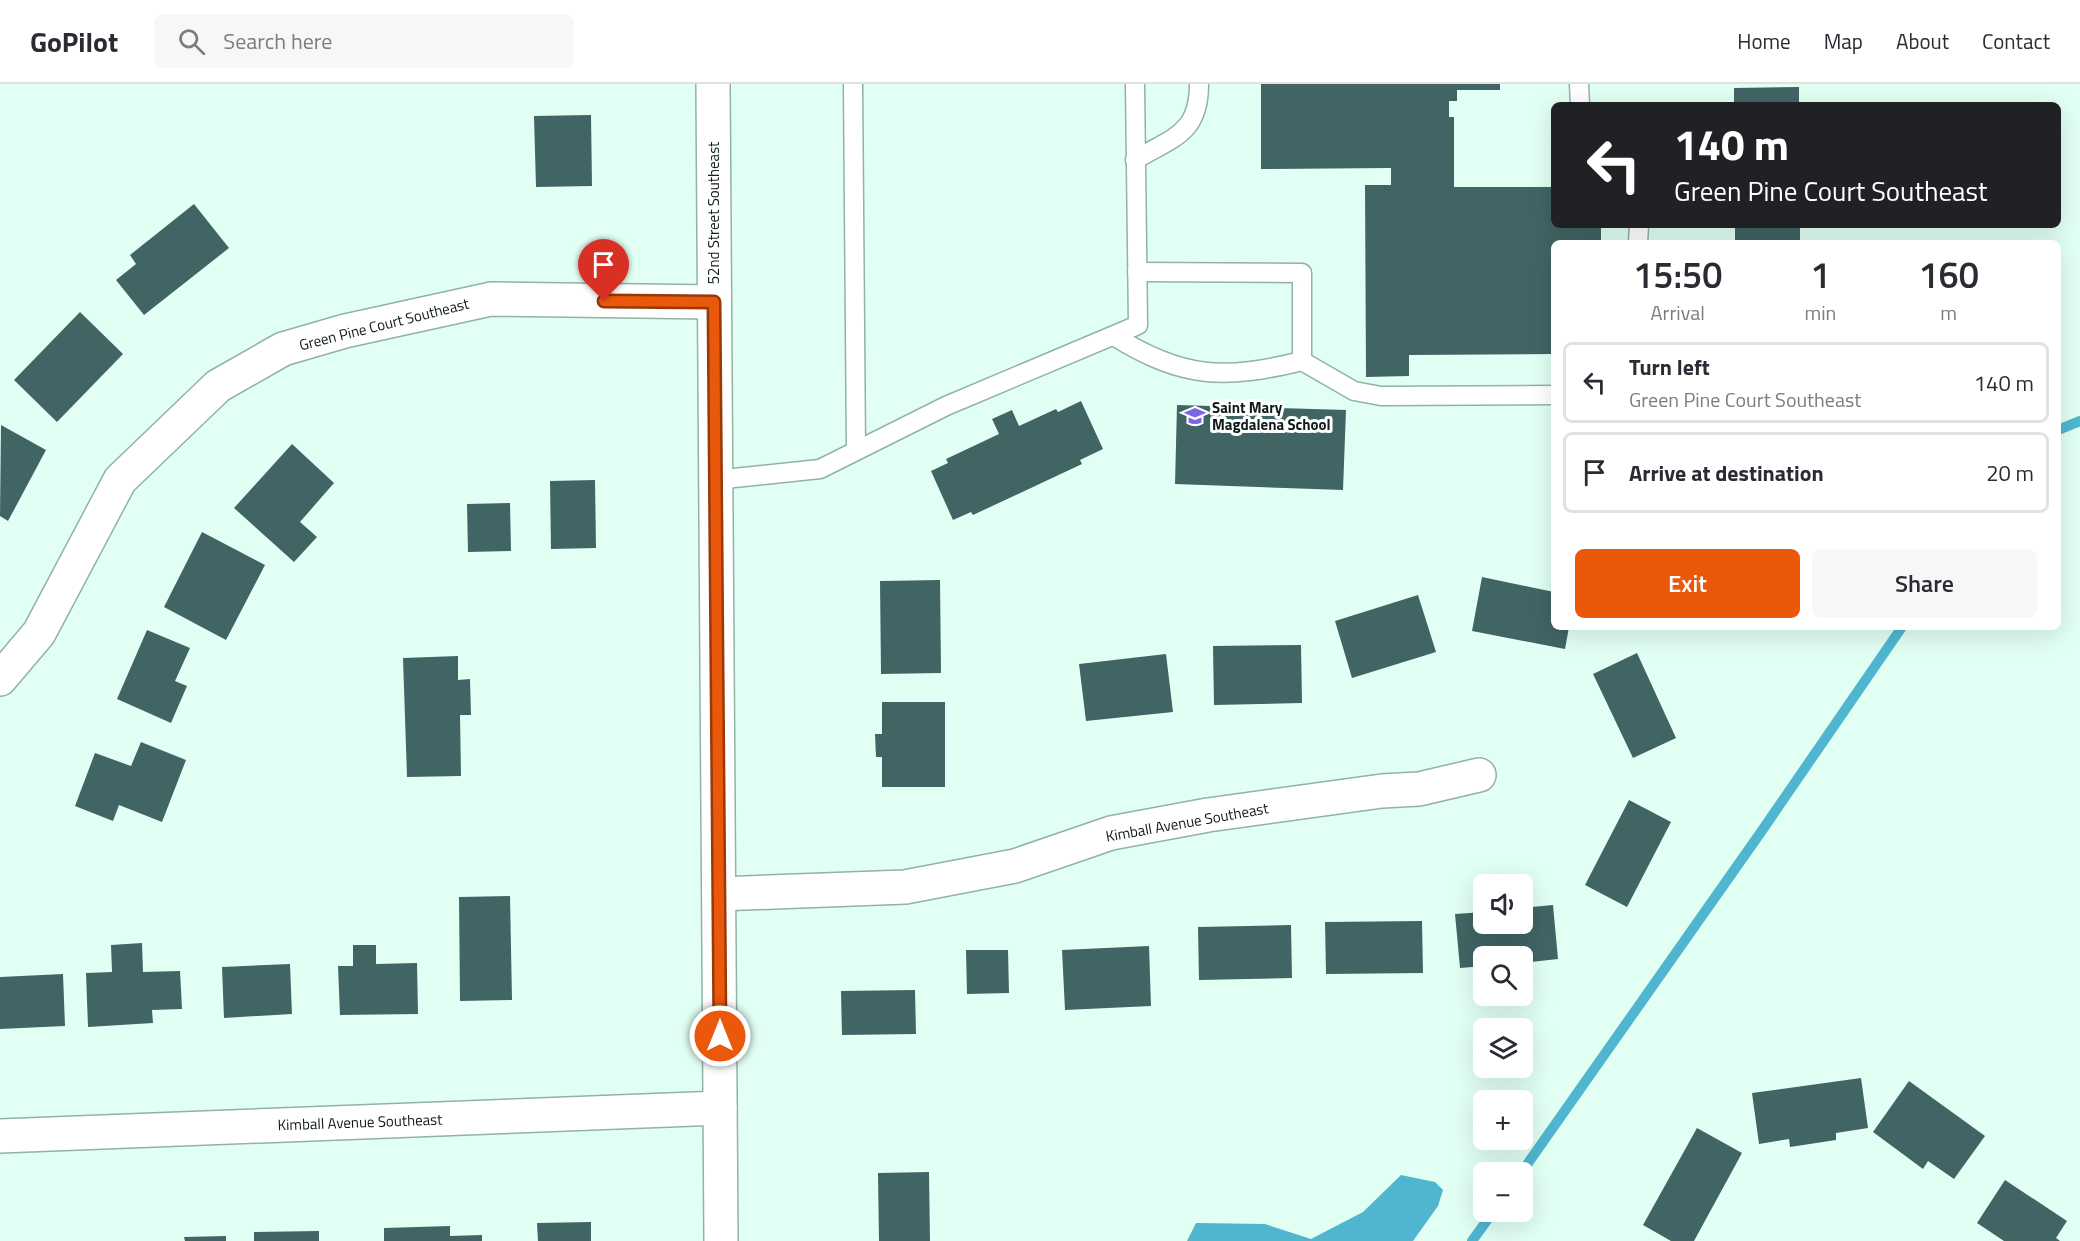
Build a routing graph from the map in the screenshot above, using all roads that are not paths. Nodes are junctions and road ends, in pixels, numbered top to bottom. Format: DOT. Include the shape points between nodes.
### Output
graph roads {
  1 [pos="713,84"];
  2 [pos="853,84"];
  3 [pos="1135,84"];
  4 [pos="1198,84"];
  5 [pos="1580,84"];
  6 [pos="1580,102"];
  7 [pos="1135,160"];
  8 [pos="1137,272"];
  9 [pos="714,302"];
  10 [pos="1114,336"];
  11 [pos="1302,361"];
  12 [pos="1551,395"];
  13 [pos="856,449"];
  14 [pos="715,480"];
  15 [pos="0,679"];
  16 [pos="1479,775"];
  17 [pos="719,894"];
  18 [pos="720,1108"];
  19 [pos="0,1136"];
  20 [pos="721,1241"];
  1 -- 9 [label="street, 52nd Street Southeast"];
  2 -- 13 [label="lane"];
  3 -- 7 [label="lane"];
  4 -- 7 [label="lane" via="1194,118 1185,131"];
  5 -- 6 [label="lane"];
  7 -- 8 [label="lane"];
  8 -- 10 [label="lane" via="1138,325"];
  8 -- 11 [label="lane" via="1302,273"];
  9 -- 14 [label="street, 52nd Street Southeast"];
  9 -- 15 [label="street, Green Pine Court Southeast" via="491,298 283,348 218,386 120,480 39,633"];
  10 -- 11 [label="lane" via="1143,354 1201,372 1256,372"];
  10 -- 13 [label="lane" via="946,406"];
  11 -- 12 [label="lane" via="1354,391 1381,396"];
  13 -- 14 [label="lane" via="820,469"];
  14 -- 17 [label="street, 52nd Street Southeast"];
  16 -- 17 [label="street, Kimball Avenue Southeast" via="1419,789 1220,813 1111,833 1015,866 905,887"];
  17 -- 18 [label="street, 52nd Street Southeast"];
  18 -- 19 [label="street, Kimball Avenue Southeast"];
  18 -- 20 [label="street, 52nd Street Southeast"];
}
